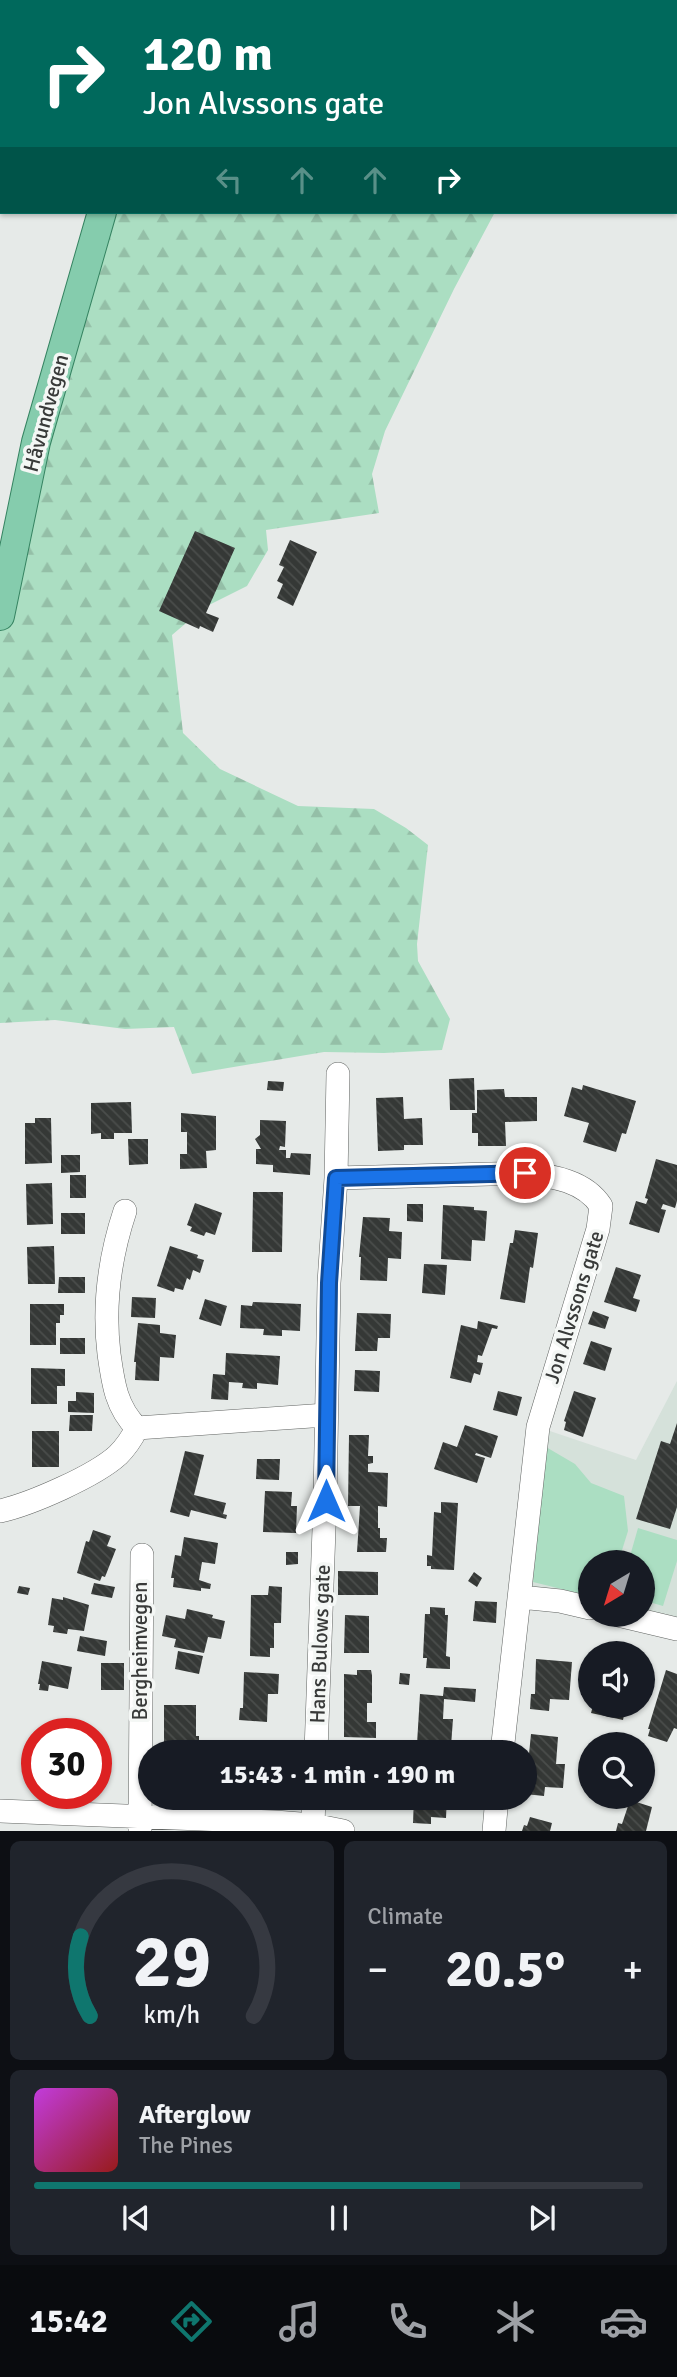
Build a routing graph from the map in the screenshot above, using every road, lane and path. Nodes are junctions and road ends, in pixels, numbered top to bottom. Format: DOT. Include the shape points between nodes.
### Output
graph roads {
  1 [pos="101,214"];
  2 [pos="0,616"];
  3 [pos="338,1074"];
  4 [pos="336,1178"];
  5 [pos="125,1210"];
  6 [pos="326,1415"];
  7 [pos="137,1428"];
  8 [pos="0,1511"];
  9 [pos="142,1555"];
  10 [pos="520,1597"];
  11 [pos="578,1605"];
  12 [pos="655,1624"];
  13 [pos="677,1629"];
  14 [pos="316,1740"];
  15 [pos="503,1740"];
  16 [pos="314,1810"];
  17 [pos="496,1810"];
  18 [pos="0,1811"];
  19 [pos="140,1824"];
  20 [pos="313,1825"];
  21 [pos="343,1831"];
  22 [pos="494,1831"];
  1 -- 2 [label="main road, Håvundvegen" via="36,442"];
  3 -- 4 [label="street, Hans Bulows gate"];
  4 -- 6 [label="street, Hans Bulows gate"];
  4 -- 10 [label="street, Jon Alvssons gate" via="525,1173 552,1176 593,1194 601,1206 538,1427"];
  5 -- 7 [label="street" via="109,1269 106,1326 114,1390"];
  6 -- 7 [label="street"];
  6 -- 14 [label="street, Hans Bulows gate"];
  7 -- 8 [label="street" via="122,1451 102,1466"];
  9 -- 19 [label="street, Bergheimvegen"];
  10 -- 11 [label="street"];
  10 -- 15 [label="street, Jon Alvssons gate"];
  12 -- 13 [label="street"];
  16 -- 20 [label="street"];
  17 -- 22 [label="street"];
  18 -- 19 [label="street"];
  19 -- 20 [label="street"];
  20 -- 21 [label="street"];
}
